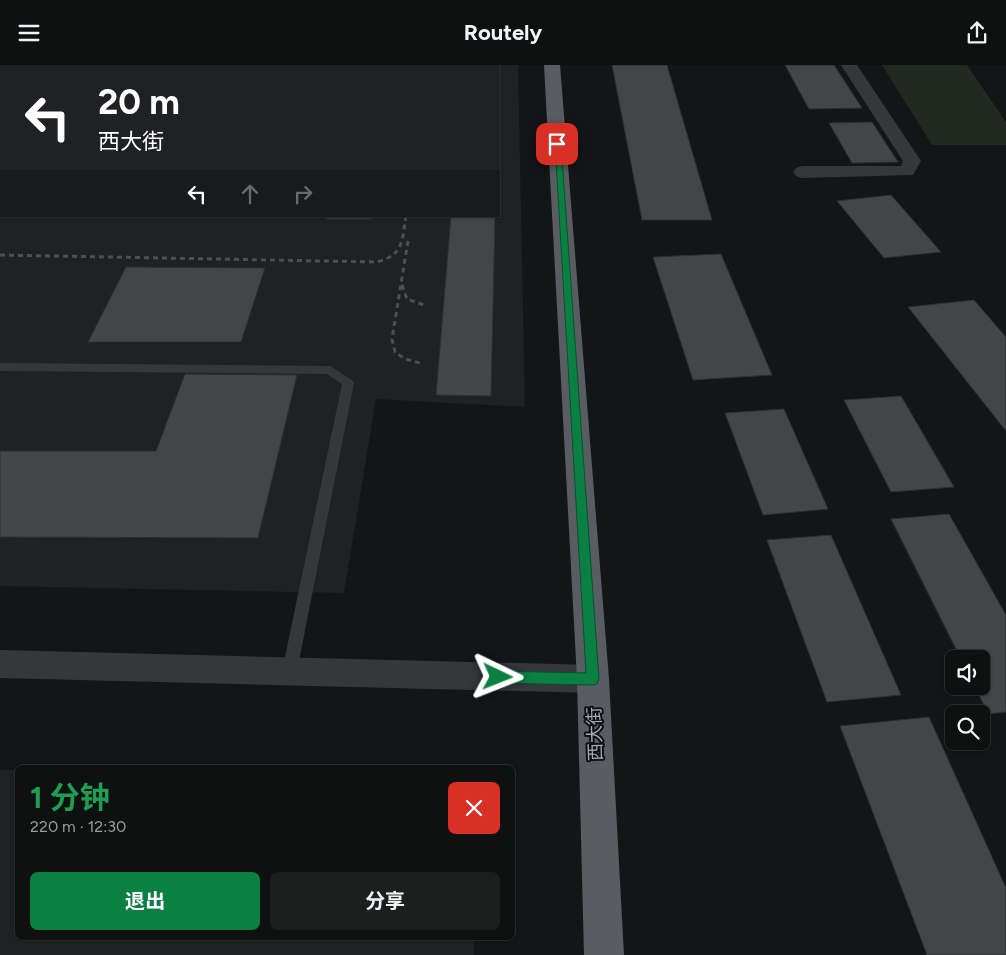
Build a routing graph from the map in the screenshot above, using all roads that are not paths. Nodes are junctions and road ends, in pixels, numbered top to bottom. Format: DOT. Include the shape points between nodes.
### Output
graph roads {
  1 [pos="552,65"];
  2 [pos="849,65"];
  3 [pos="802,172"];
  4 [pos="0,367"];
  5 [pos="0,663"];
  6 [pos="290,671"];
  7 [pos="593,679"];
  8 [pos="604,955"];
  1 -- 7 [label="highway, 西大街"];
  2 -- 3 [label="street" via="912,161 907,171"];
  4 -- 6 [label="lane" via="330,370 348,383"];
  5 -- 6 [label="street"];
  6 -- 7 [label="street"];
  7 -- 8 [label="highway, 西大街"];
}
